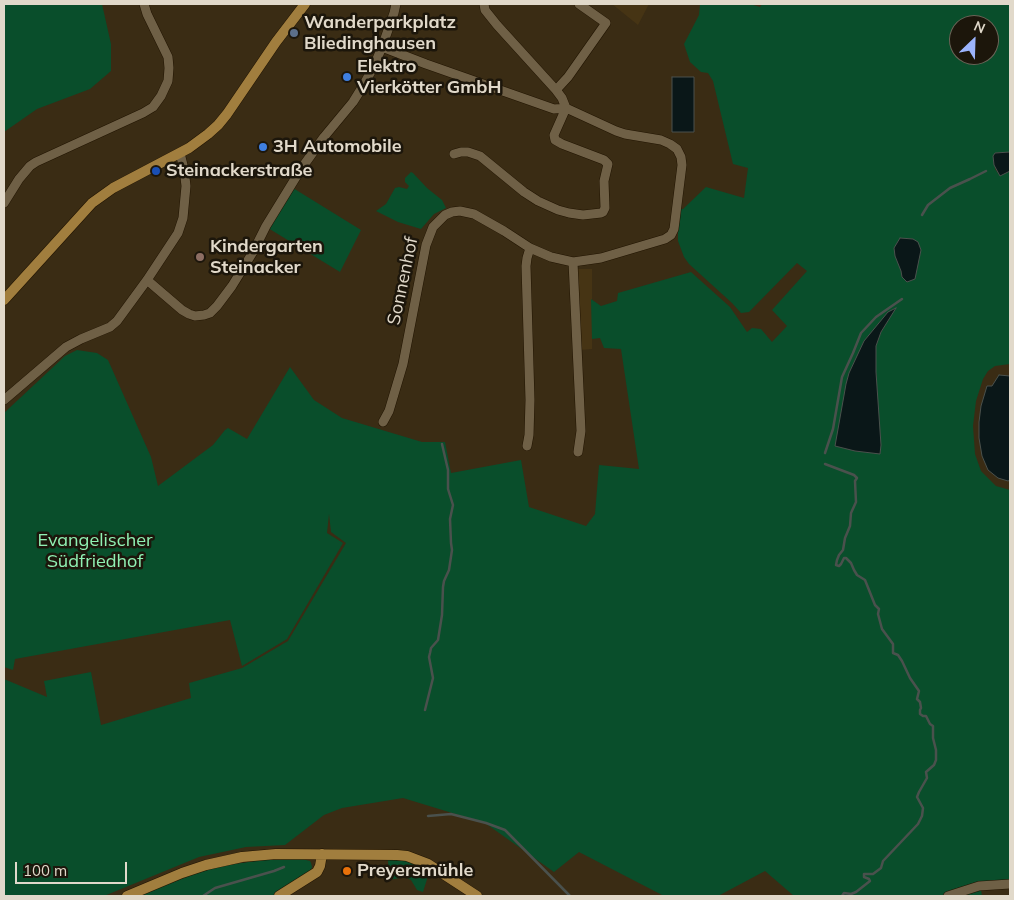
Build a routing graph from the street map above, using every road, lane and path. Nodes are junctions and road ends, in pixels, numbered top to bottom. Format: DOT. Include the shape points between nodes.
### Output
graph roads {
  1 [pos="144,4"];
  2 [pos="306,4"];
  3 [pos="396,4"];
  4 [pos="484,4"];
  5 [pos="579,4"];
  6 [pos="382,47"];
  7 [pos="556,90"];
  8 [pos="566,108"];
  9 [pos="180,153"];
  10 [pos="454,154"];
  11 [pos="4,203"];
  12 [pos="530,248"];
  13 [pos="573,262"];
  14 [pos="147,280"];
  15 [pos="4,300"];
  16 [pos="4,400"];
  17 [pos="383,422"];
  18 [pos="527,446"];
  19 [pos="578,452"];
  20 [pos="322,854"];
  21 [pos="1010,884"];
  22 [pos="126,896"];
  23 [pos="279,896"];
  24 [pos="475,896"];
  25 [pos="948,896"];
  1 -- 11 [label="street" via="168,57 168,81 161,96 144,113 30,166"];
  2 -- 9 [label="main road" via="218,125"];
  3 -- 6 [label="street"];
  4 -- 7 [label="street" via="497,25"];
  5 -- 7 [label="street" via="606,23"];
  6 -- 8 [label="street" via="554,109"];
  6 -- 14 [label="street" via="353,102 301,169 232,286 210,313 189,314"];
  7 -- 8 [label="street"];
  8 -- 10 [label="street" via="554,135 555,140 608,164 604,181 605,208 601,213 583,215 558,210 524,192 480,156 468,152"];
  8 -- 13 [label="street, Sonnenhof" via="616,131 670,144 677,149 682,165 674,229 665,239 594,260"];
  9 -- 14 [label="street" via="186,186 183,218 178,233"];
  9 -- 15 [label="main road" via="113,188 92,203"];
  12 -- 13 [label="street, Sonnenhof"];
  12 -- 17 [label="street, Sonnenhof" via="469,212 452,212 436,224 426,245 403,364"];
  12 -- 18 [label="street" via="526,266 530,400"];
  13 -- 19 [label="street" via="581,431"];
  14 -- 16 [label="street" via="110,327 66,348"];
  20 -- 22 [label="main road" via="226,859"];
  20 -- 23 [label="main road" via="317,872"];
  20 -- 24 [label="main road" via="411,857 436,869"];
  21 -- 25 [label="street" via="979,886"];
}
